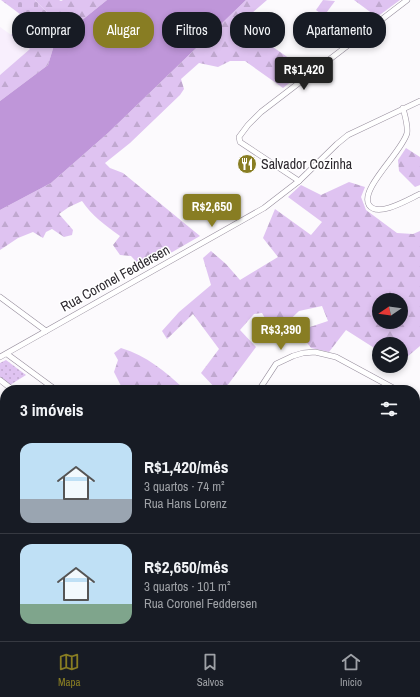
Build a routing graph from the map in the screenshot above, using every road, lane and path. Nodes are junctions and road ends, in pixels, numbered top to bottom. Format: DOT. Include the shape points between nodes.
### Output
graph roads {
  1 [pos="407,0"];
  2 [pos="420,101"];
  3 [pos="403,108"];
  4 [pos="299,181"];
  5 [pos="420,194"];
  6 [pos="0,297"];
  7 [pos="46,331"];
  8 [pos="7,354"];
  9 [pos="0,357"];
  10 [pos="49,385"];
  11 [pos="261,385"];
  12 [pos="388,385"];
  1 -- 4 [label="street" via="261,112 239,137 240,142"];
  2 -- 3 [label="street, Rua Coronel Feddersen"];
  3 -- 4 [label="street, Rua Coronel Feddersen" via="348,136"];
  3 -- 5 [label="street" via="407,133 370,189 367,198 370,205 382,210"];
  4 -- 7 [label="street, Rua Coronel Feddersen" via="264,208"];
  6 -- 7 [label="street"];
  7 -- 8 [label="street, Rua Coronel Feddersen"];
  8 -- 9 [label="street, Rua Coronel Feddersen"];
  8 -- 10 [label="street"];
  11 -- 12 [label="street" via="276,364 293,356 315,352 336,357"];
}
